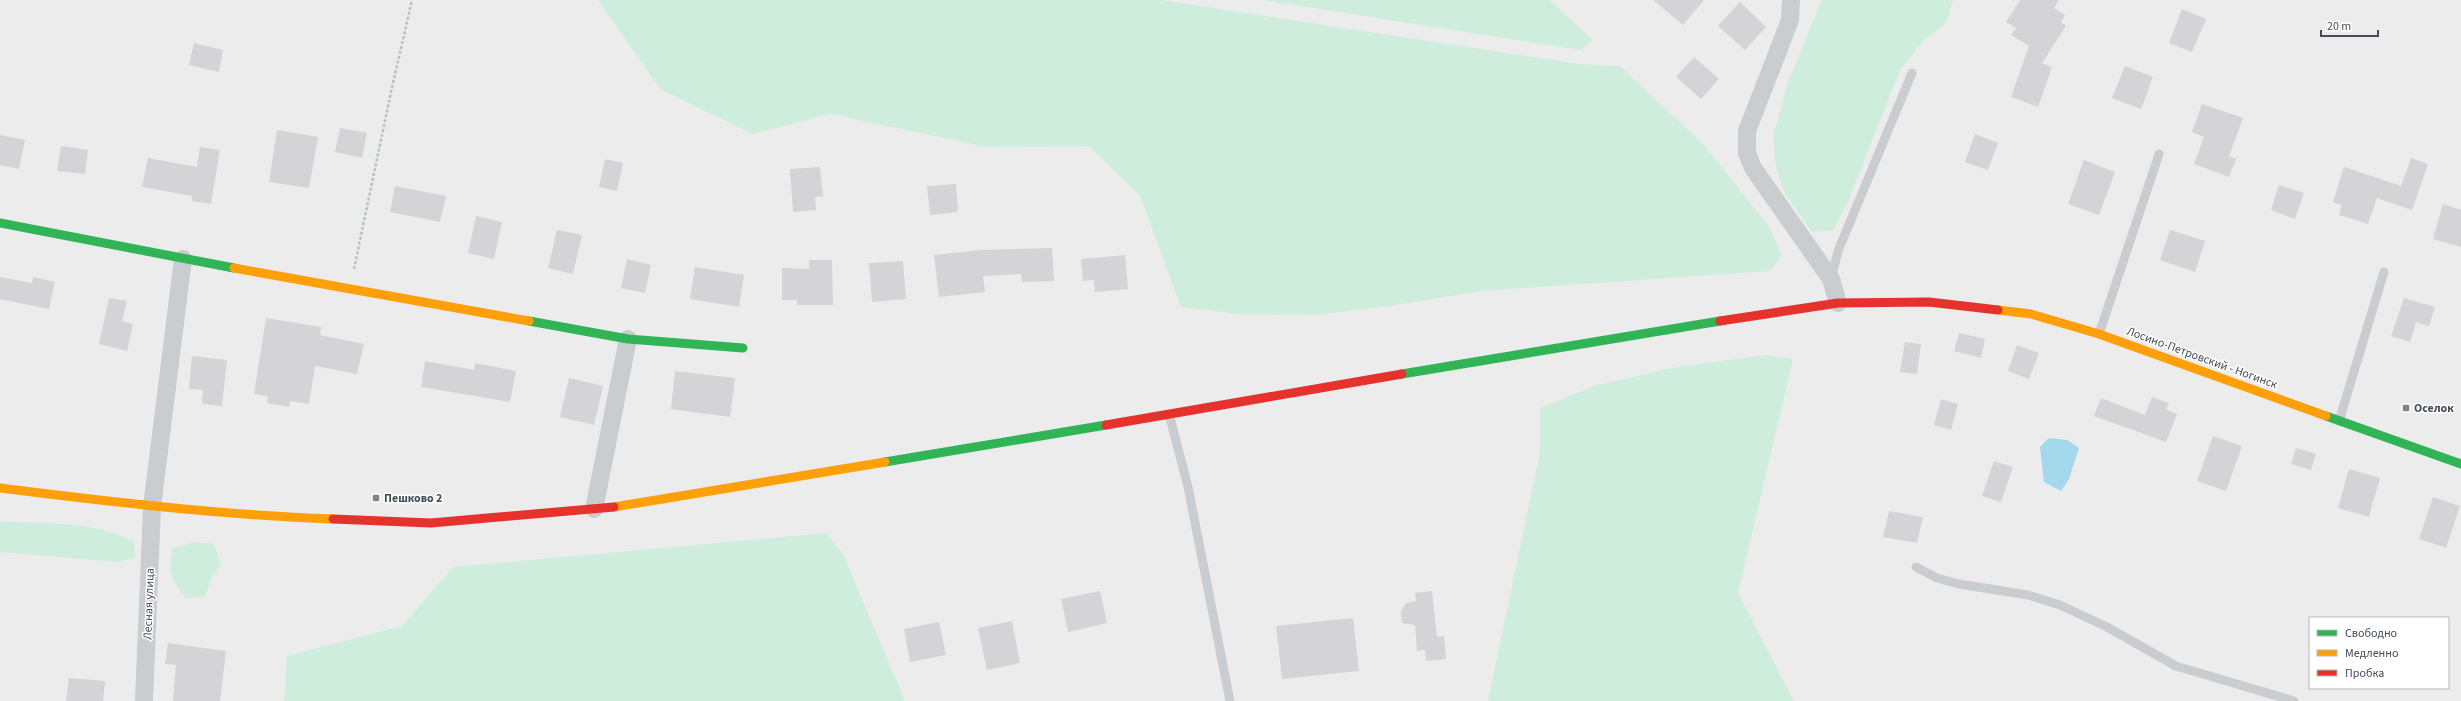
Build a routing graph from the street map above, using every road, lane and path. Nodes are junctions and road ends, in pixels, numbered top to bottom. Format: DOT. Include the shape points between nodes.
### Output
graph roads {
  1 [pos="412,0"];
  2 [pos="1791,0"];
  3 [pos="1912,73"];
  4 [pos="2159,154"];
  5 [pos="0,223"];
  6 [pos="183,260"];
  7 [pos="2384,272"];
  8 [pos="1831,279"];
  9 [pos="350,288"];
  10 [pos="1838,303"];
  11 [pos="2099,334"];
  12 [pos="628,339"];
  13 [pos="743,348"];
  14 [pos="1169,414"];
  15 [pos="2339,421"];
  16 [pos="2461,464"];
  17 [pos="0,488"];
  18 [pos="152,507"];
  19 [pos="594,509"];
  20 [pos="1916,567"];
  21 [pos="144,701"];
  22 [pos="1230,701"];
  23 [pos="2294,701"];
  1 -- 9 [label="path"];
  2 -- 8 [label="street" via="1790,20 1747,131 1747,154 1753,168"];
  3 -- 8 [label="lane" via="1838,251"];
  4 -- 11 [label="lane"];
  5 -- 6 [label="main road"];
  6 -- 9 [label="main road"];
  6 -- 18 [label="street, Лесная улица"];
  7 -- 15 [label="lane"];
  8 -- 10 [label="street"];
  9 -- 12 [label="main road"];
  10 -- 11 [label="main road, Лосино-Петровский - Ногинск" via="1929,302 2031,314"];
  10 -- 14 [label="main road, Лосино-Петровский - Ногинск" via="1679,327"];
  11 -- 15 [label="main road, Лосино-Петровский - Ногинск"];
  12 -- 13 [label="main road"];
  12 -- 19 [label="street"];
  14 -- 19 [label="main road, Лосино-Петровский - Ногинск" via="659,501"];
  14 -- 22 [label="lane" via="1188,487"];
  15 -- 16 [label="main road, Лосино-Петровский - Ногинск"];
  17 -- 18 [label="main road, Лосино-Петровский - Ногинск"];
  18 -- 19 [label="main road, Лосино-Петровский - Ногинск" via="265,517 431,523"];
  18 -- 21 [label="street, Лесная улица"];
  20 -- 23 [label="lane" via="1937,578 1959,584 2028,594 2060,605 2107,627 2176,666"];
}
